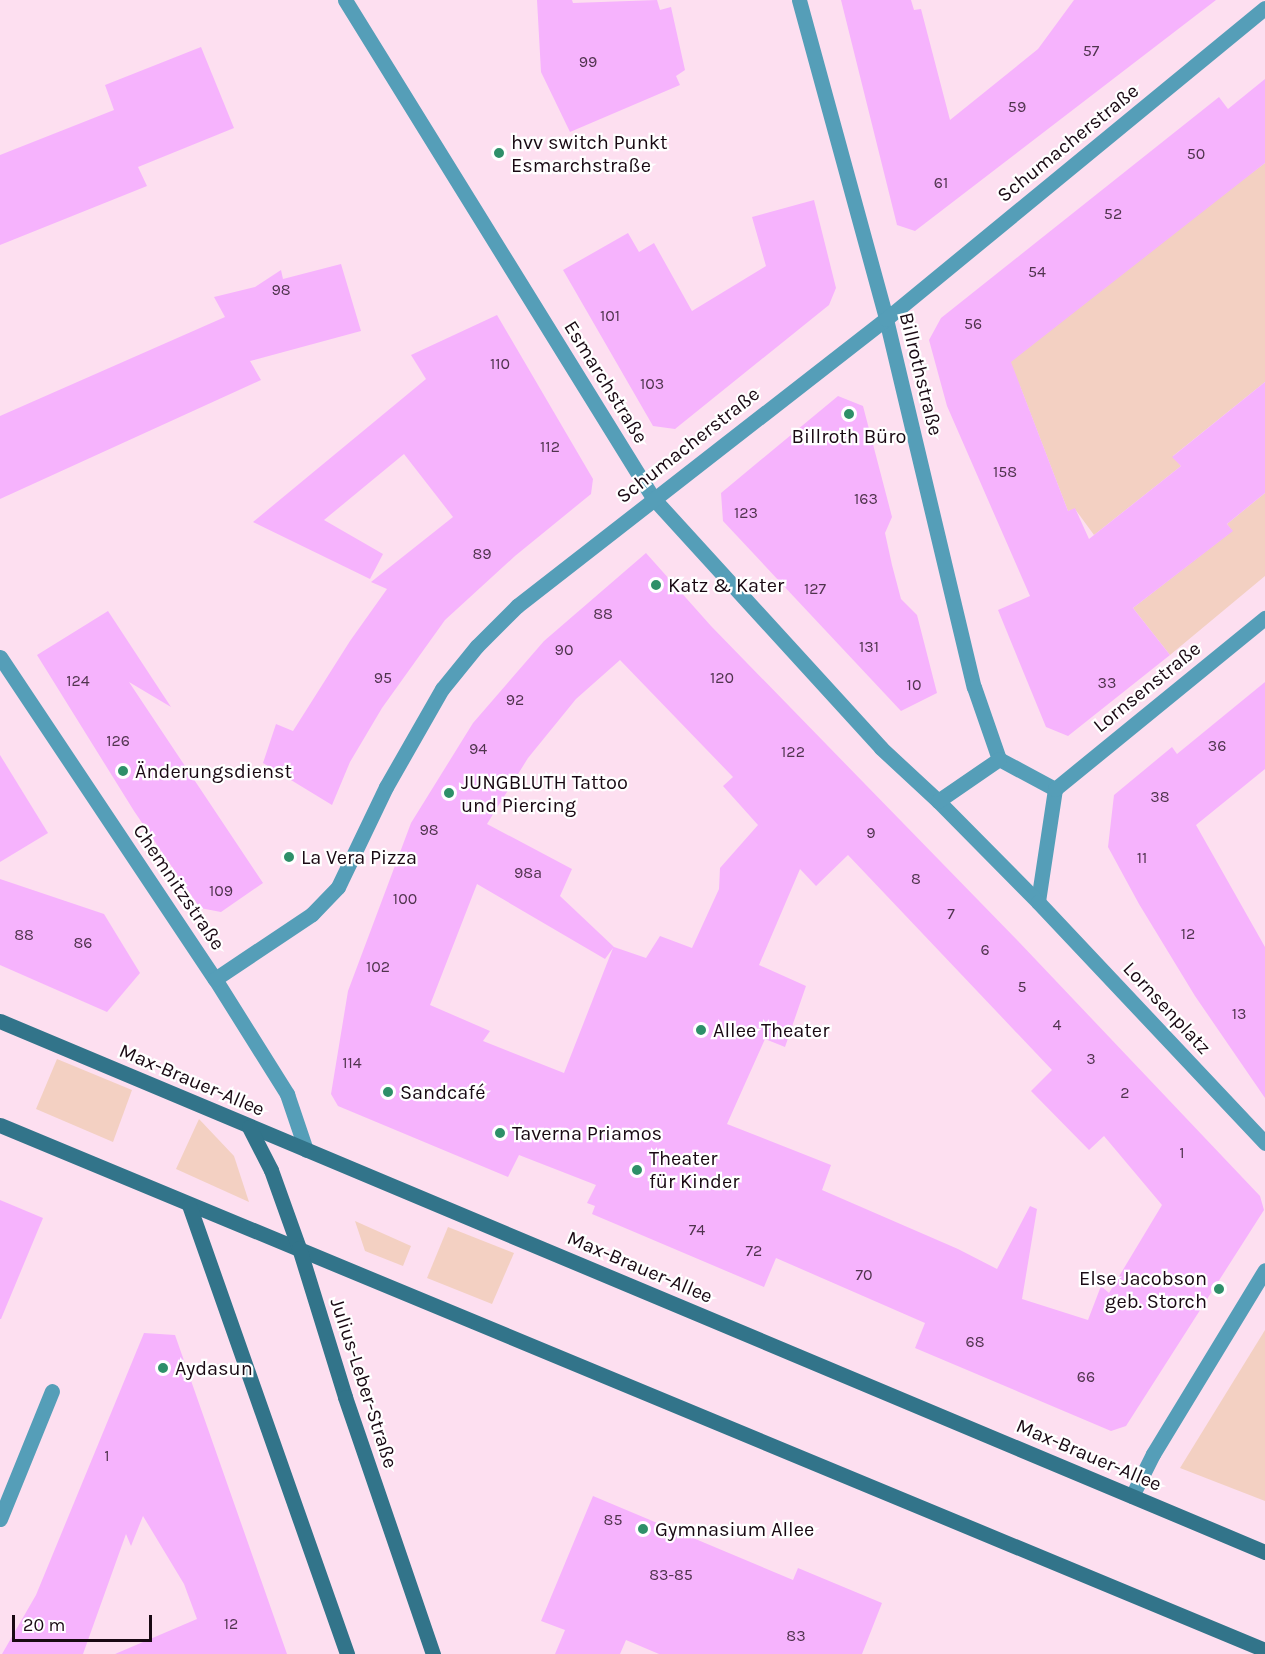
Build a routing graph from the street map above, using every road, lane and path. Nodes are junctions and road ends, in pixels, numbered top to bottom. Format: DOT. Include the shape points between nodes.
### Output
graph roads {
  1 [pos="345,0"];
  2 [pos="799,0"];
  3 [pos="1265,8"];
  4 [pos="886,319"];
  5 [pos="653,498"];
  6 [pos="1265,618"];
  7 [pos="0,657"];
  8 [pos="881,748"];
  9 [pos="999,759"];
  10 [pos="1055,789"];
  11 [pos="938,801"];
  12 [pos="1038,902"];
  13 [pos="215,979"];
  14 [pos="0,1021"];
  15 [pos="0,1125"];
  16 [pos="249,1127"];
  17 [pos="1265,1143"];
  18 [pos="306,1150"];
  19 [pos="189,1205"];
  20 [pos="299,1248"];
  21 [pos="1265,1270"];
  22 [pos="52,1391"];
  23 [pos="1132,1496"];
  24 [pos="0,1519"];
  25 [pos="1265,1552"];
  26 [pos="1265,1650"];
  27 [pos="347,1654"];
  28 [pos="433,1654"];
  1 -- 5 [label="street, Esmarchstraße"];
  2 -- 4 [label="street, Billrothstraße"];
  3 -- 4 [label="street, Schumacherstraße"];
  4 -- 5 [label="street, Schumacherstraße"];
  4 -- 9 [label="street, Billrothstraße" via="974,687"];
  5 -- 8 [label="street, Esmarchstraße"];
  5 -- 13 [label="street, Schumacherstraße" via="517,606 477,646 442,689 418,728 338,887 312,914"];
  6 -- 10 [label="street, Lornsenstraße"];
  7 -- 13 [label="street, Chemnitzstraße"];
  8 -- 11 [label="street, Lornsenplatz"];
  9 -- 10 [label="street"];
  9 -- 11 [label="street"];
  10 -- 12 [label="street"];
  11 -- 12 [label="street, Lornsenplatz"];
  12 -- 17 [label="street, Lornsenplatz"];
  13 -- 18 [label="street, Chemnitzstraße" via="287,1094"];
  14 -- 16 [label="main road, Max-Brauer-Allee"];
  15 -- 19 [label="main road"];
  16 -- 18 [label="main road, Max-Brauer-Allee"];
  16 -- 20 [label="main road, Julius-Leber-Straße" via="271,1170"];
  18 -- 23 [label="main road, Max-Brauer-Allee"];
  19 -- 20 [label="main road"];
  19 -- 27 [label="main road"];
  20 -- 26 [label="main road"];
  20 -- 28 [label="main road, Julius-Leber-Straße" via="345,1397"];
  21 -- 23 [label="street" via="1153,1454"];
  22 -- 24 [label="street"];
  23 -- 25 [label="main road, Max-Brauer-Allee"];
}
